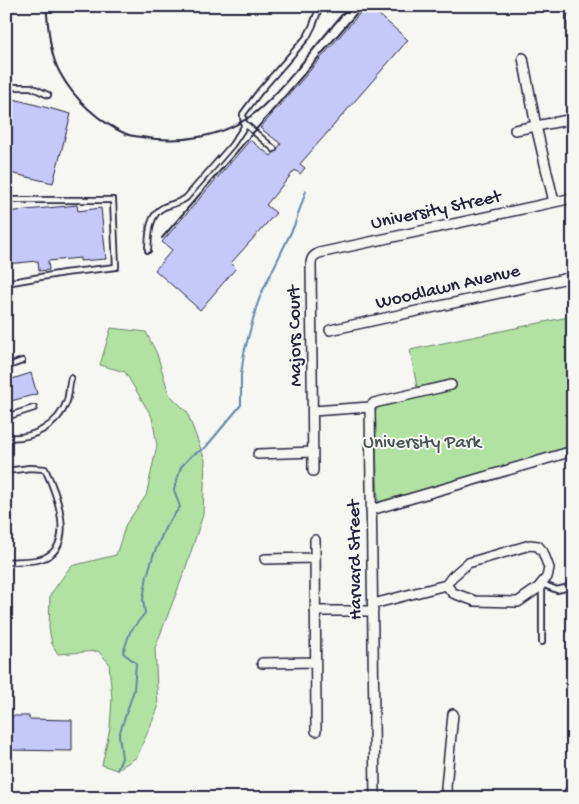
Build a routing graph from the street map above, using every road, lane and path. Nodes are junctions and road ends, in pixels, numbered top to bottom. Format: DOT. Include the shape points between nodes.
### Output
graph roads {
  1 [pos="320,6"];
  2 [pos="573,8"];
  3 [pos="571,32"];
  4 [pos="523,58"];
  5 [pos="6,87"];
  6 [pos="48,95"];
  7 [pos="573,119"];
  8 [pos="244,123"];
  9 [pos="536,126"];
  10 [pos="515,130"];
  11 [pos="274,149"];
  12 [pos="573,198"];
  13 [pos="6,200"];
  14 [pos="554,202"];
  15 [pos="148,250"];
  16 [pos="311,262"];
  17 [pos="573,277"];
  18 [pos="6,283"];
  19 [pos="330,330"];
  20 [pos="22,361"];
  21 [pos="6,367"];
  22 [pos="71,378"];
  23 [pos="451,385"];
  24 [pos="370,407"];
  25 [pos="34,408"];
  26 [pos="313,410"];
  27 [pos="6,417"];
  28 [pos="6,438"];
  29 [pos="573,451"];
  30 [pos="313,452"];
  31 [pos="258,454"];
  32 [pos="6,471"];
  33 [pos="313,471"];
  34 [pos="371,510"];
  35 [pos="315,540"];
  36 [pos="315,558"];
  37 [pos="265,559"];
  38 [pos="6,562"];
  39 [pos="542,584"];
  40 [pos="446,585"];
  41 [pos="573,586"];
  42 [pos="373,608"];
  43 [pos="315,611"];
  44 [pos="542,642"];
  45 [pos="316,662"];
  46 [pos="262,663"];
  47 [pos="453,714"];
  48 [pos="316,731"];
  49 [pos="573,786"];
  50 [pos="375,798"];
  51 [pos="448,798"];
  52 [pos="566,798"];
  1 -- 8 [label="lane" via="307,37 256,96 243,114"];
  2 -- 3 [label="lane"];
  4 -- 9 [label="street"];
  5 -- 6 [label="lane" via="31,87"];
  7 -- 9 [label="street"];
  8 -- 11 [label="lane"];
  8 -- 15 [label="lane" via="232,145 195,189 180,202 162,208 154,216"];
  9 -- 10 [label="street"];
  9 -- 14 [label="street"];
  12 -- 14 [label="street, University Street"];
  13 -- 18 [label="lane" via="113,200 116,267"];
  14 -- 16 [label="street, University Street" via="319,252"];
  16 -- 26 [label="street, Majors Court"];
  17 -- 19 [label="street, Woodlawn Avenue"];
  20 -- 21 [label="lane"];
  22 -- 28 [label="lane" via="68,399 55,422 34,435"];
  23 -- 24 [label="street" via="374,403"];
  24 -- 26 [label="street"];
  24 -- 34 [label="street, Harvard Street"];
  25 -- 27 [label="lane"];
  26 -- 30 [label="street, Majors Court"];
  29 -- 34 [label="street"];
  30 -- 31 [label="street"];
  30 -- 33 [label="street, Majors Court"];
  32 -- 38 [label="lane" via="45,469 61,513 62,529 60,543 52,554 42,559"];
  34 -- 42 [label="street, Harvard Street"];
  35 -- 36 [label="street"];
  36 -- 37 [label="street"];
  36 -- 43 [label="street"];
  39 -- 40 [label="street" via="518,602 503,603 476,602 453,593"];
  39 -- 40 [label="street" via="549,568 547,560 538,546 530,545 468,564"];
  39 -- 41 [label="lane" via="557,590"];
  39 -- 44 [label="lane"];
  40 -- 42 [label="street"];
  42 -- 43 [label="street"];
  42 -- 50 [label="street, Harvard Street"];
  43 -- 45 [label="street"];
  45 -- 46 [label="street"];
  45 -- 48 [label="street"];
  47 -- 51 [label="street" via="446,787"];
  49 -- 52 [label="street"];
}
